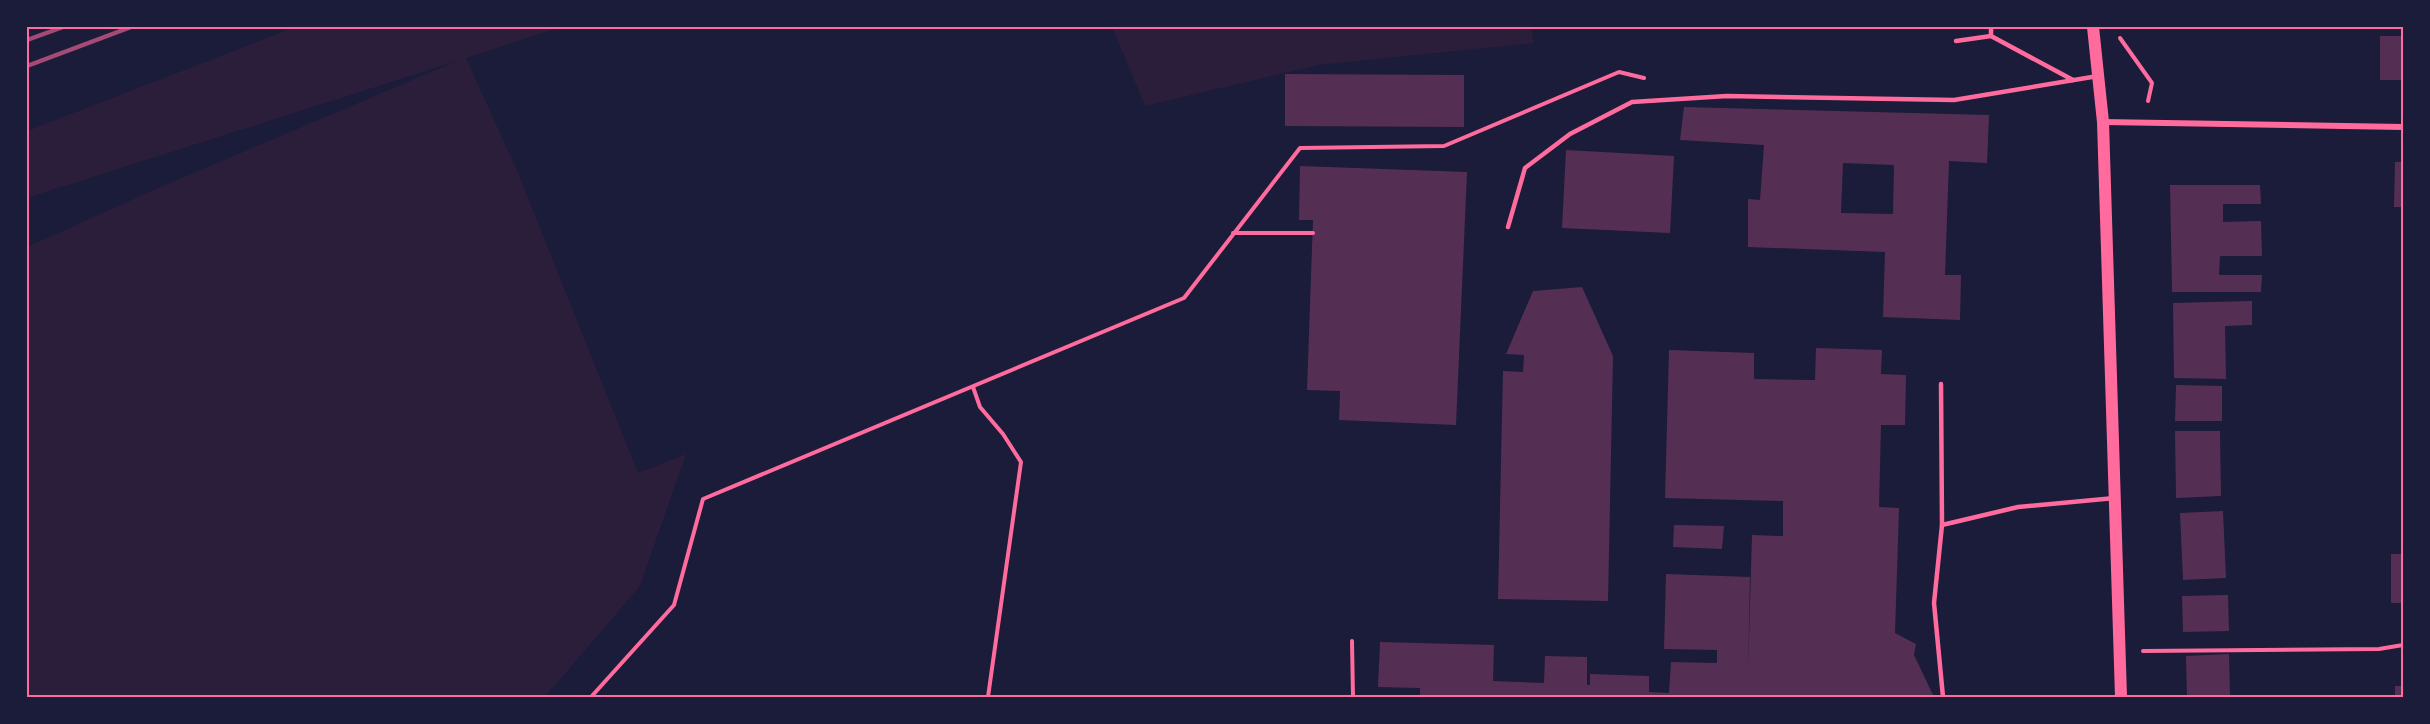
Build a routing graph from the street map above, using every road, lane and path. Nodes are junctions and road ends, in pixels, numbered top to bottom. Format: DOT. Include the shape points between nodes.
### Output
graph roads {
  1 [pos="1991,27"];
  2 [pos="2093,27"];
  3 [pos="1990,36"];
  4 [pos="2120,37"];
  5 [pos="1956,41"];
  6 [pos="2098,76"];
  7 [pos="1651,80"];
  8 [pos="2073,80"];
  9 [pos="2103,122"];
  10 [pos="2143,123"];
  11 [pos="2403,127"];
  12 [pos="1508,227"];
  13 [pos="1233,233"];
  14 [pos="1313,233"];
  15 [pos="1941,384"];
  16 [pos="973,387"];
  17 [pos="2115,498"];
  18 [pos="1942,525"];
  19 [pos="1352,641"];
  20 [pos="2403,645"];
  21 [pos="2159,651"];
  22 [pos="591,697"];
  23 [pos="988,697"];
  24 [pos="1353,697"];
  25 [pos="1942,697"];
  26 [pos="2121,697"];
  1 -- 3 [label="lane"];
  2 -- 6 [label="main road"];
  3 -- 5 [label="lane"];
  3 -- 8 [label="lane"];
  4 -- 10 [label="path" via="2152,83"];
  6 -- 8 [label="lane"];
  6 -- 9 [label="main road"];
  7 -- 13 [label="path" via="1619,72 1444,146 1300,148"];
  8 -- 12 [label="lane" via="1954,100 1727,96 1632,102 1569,134 1525,168"];
  9 -- 10 [label="street"];
  9 -- 17 [label="main road"];
  10 -- 11 [label="street"];
  13 -- 14 [label="path"];
  13 -- 16 [label="path" via="1184,298"];
  15 -- 18 [label="lane"];
  16 -- 22 [label="path" via="703,500 674,604"];
  16 -- 23 [label="path" via="980,407 1021,462"];
  17 -- 18 [label="lane" via="2018,507"];
  17 -- 26 [label="main road"];
  18 -- 25 [label="lane" via="1934,603"];
  19 -- 24 [label="path"];
  20 -- 21 [label="path" via="2379,649"];
}
